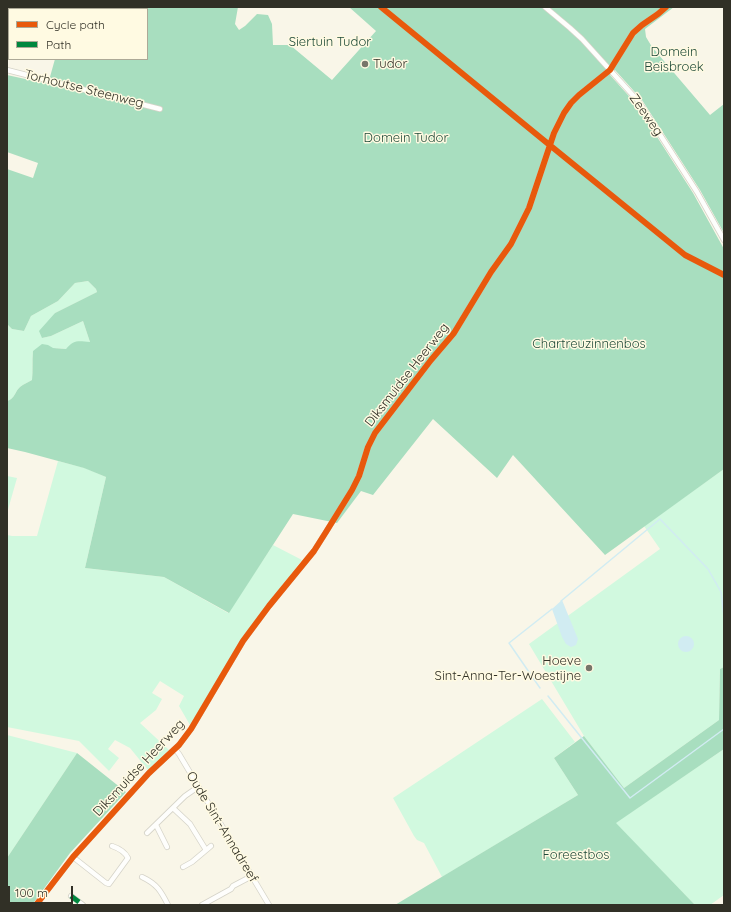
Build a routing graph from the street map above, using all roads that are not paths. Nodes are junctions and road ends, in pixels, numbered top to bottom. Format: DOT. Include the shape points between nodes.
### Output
graph roads {
  1 [pos="545,7"];
  2 [pos="666,7"];
  3 [pos="7,70"];
  4 [pos="610,70"];
  5 [pos="160,109"];
  6 [pos="724,240"];
  7 [pos="174,749"];
  8 [pos="198,786"];
  9 [pos="173,808"];
  10 [pos="156,825"];
  11 [pos="147,834"];
  12 [pos="112,846"];
  13 [pos="211,846"];
  14 [pos="166,847"];
  15 [pos="206,850"];
  16 [pos="72,857"];
  17 [pos="183,867"];
  18 [pos="252,876"];
  19 [pos="142,877"];
  20 [pos="70,896"];
  21 [pos="36,905"];
  22 [pos="83,905"];
  23 [pos="168,905"];
  24 [pos="202,905"];
  25 [pos="269,905"];
  1 -- 4 [label="street, Zeeweg" via="570,28"];
  2 -- 4 [label="street, Diksmuidse Heerweg" via="633,34"];
  3 -- 5 [label="street, Torhoutse Steenweg"];
  4 -- 6 [label="street, Zeeweg" via="639,102 697,192"];
  4 -- 7 [label="street, Diksmuidse Heerweg" via="579,95 564,113 554,133 529,208 511,244 454,333 375,433 352,490 314,551 243,641 191,729"];
  7 -- 8 [label="street, Oude Sint-Annadreef"];
  7 -- 16 [label="street, Diksmuidse Heerweg"];
  8 -- 9 [label="street"];
  8 -- 18 [label="street, Oude Sint-Annadreef"];
  9 -- 10 [label="street"];
  9 -- 15 [label="street" via="190,824"];
  10 -- 11 [label="street"];
  10 -- 14 [label="street"];
  12 -- 16 [label="street" via="128,858 109,884"];
  13 -- 15 [label="street"];
  15 -- 17 [label="street"];
  16 -- 21 [label="street, Diksmuidse Heerweg"];
  18 -- 24 [label="street"];
  18 -- 25 [label="street, Oude Sint-Annadreef"];
  19 -- 23 [label="street" via="157,887"];
  20 -- 22 [label="street"];
}
